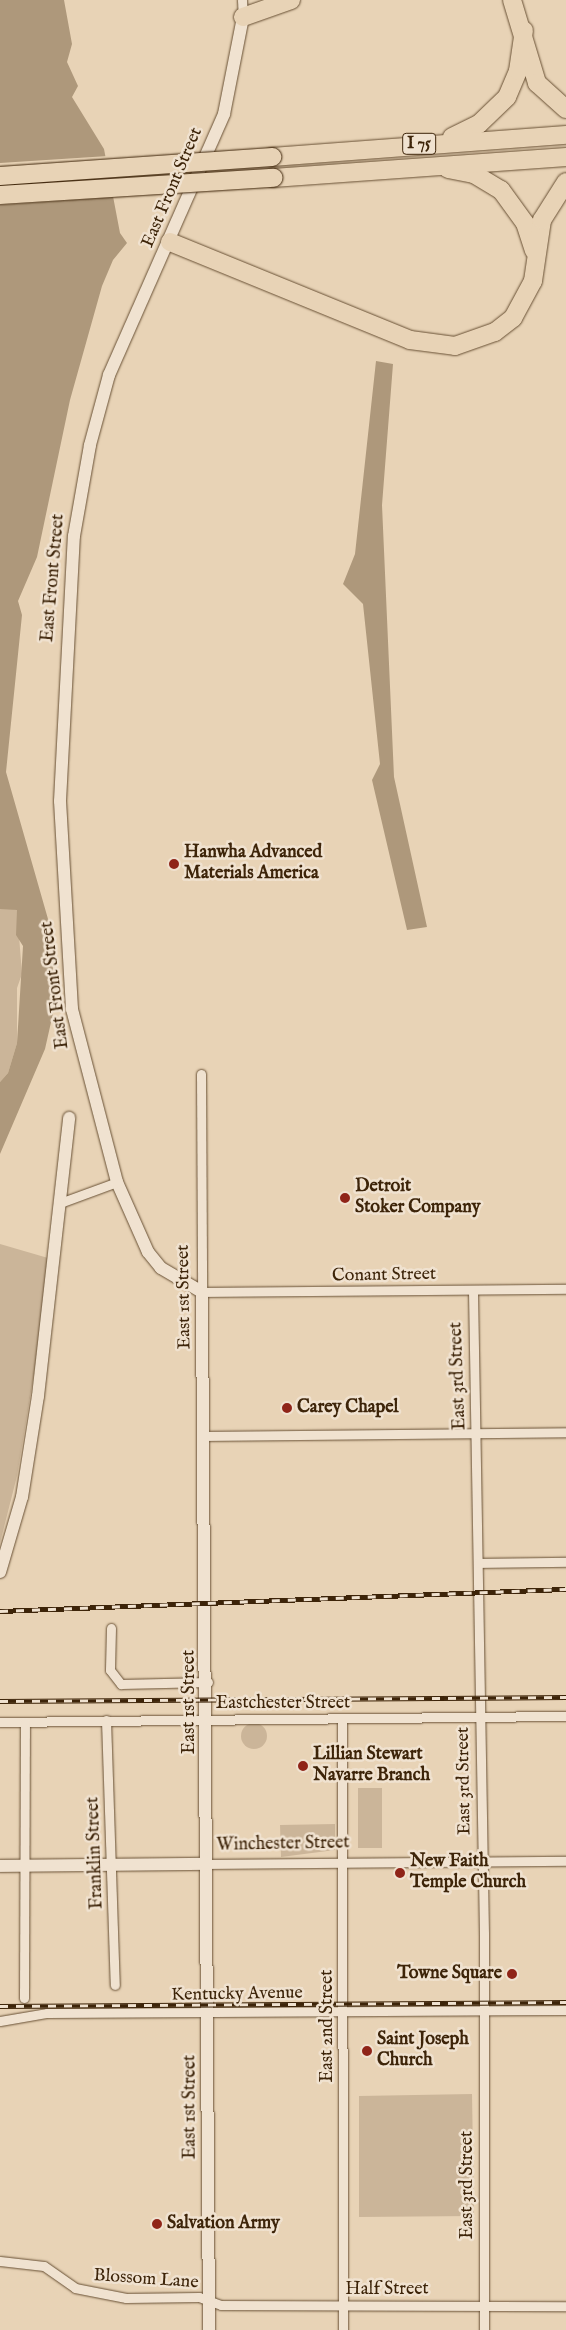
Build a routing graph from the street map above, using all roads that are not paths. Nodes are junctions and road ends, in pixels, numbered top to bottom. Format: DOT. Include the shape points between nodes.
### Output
graph roads {
  1 [pos="291,0"];
  2 [pos="512,0"];
  3 [pos="243,9"];
  4 [pos="524,30"];
  5 [pos="566,109"];
  6 [pos="566,135"];
  7 [pos="404,145"];
  8 [pos="566,157"];
  9 [pos="395,168"];
  10 [pos="0,176"];
  11 [pos="566,182"];
  12 [pos="0,195"];
  13 [pos="170,242"];
  14 [pos="536,262"];
  15 [pos="201,1074"];
  16 [pos="69,1118"];
  17 [pos="117,1182"];
  18 [pos="60,1203"];
  19 [pos="566,1289"];
  20 [pos="473,1291"];
  21 [pos="202,1292"];
  22 [pos="477,1432"];
  23 [pos="566,1432"];
  24 [pos="206,1436"];
  25 [pos="566,1562"];
  26 [pos="478,1563"];
  27 [pos="0,1572"];
  28 [pos="111,1628"];
  29 [pos="208,1682"];
  30 [pos="480,1716"];
  31 [pos="566,1716"];
  32 [pos="106,1720"];
  33 [pos="208,1721"];
  34 [pos="342,1721"];
  35 [pos="0,1722"];
  36 [pos="24,1722"];
  37 [pos="482,1860"];
  38 [pos="343,1861"];
  39 [pos="566,1861"];
  40 [pos="207,1864"];
  41 [pos="0,1866"];
  42 [pos="22,1866"];
  43 [pos="114,1866"];
  44 [pos="115,1986"];
  45 [pos="24,1998"];
  46 [pos="345,2010"];
  47 [pos="482,2010"];
  48 [pos="566,2010"];
  49 [pos="208,2013"];
  50 [pos="0,2021"];
  51 [pos="0,2261"];
  52 [pos="208,2302"];
  53 [pos="484,2305"];
  54 [pos="566,2306"];
  55 [pos="343,2307"];
  56 [pos="209,2330"];
  57 [pos="343,2330"];
  58 [pos="484,2330"];
  1 -- 3 [label="highway"];
  2 -- 4 [label="highway"];
  3 -- 13 [label="street, East Front Street" via="224,114"];
  4 -- 5 [label="highway" via="538,83"];
  4 -- 7 [label="highway" via="516,78 499,108 458,135"];
  6 -- 7 [label="highway, I 75"];
  7 -- 10 [label="highway, I 75, bridge"];
  8 -- 9 [label="highway, I 75"];
  9 -- 12 [label="highway, I 75, bridge"];
  9 -- 14 [label="highway" via="463,171 493,184 525,223"];
  11 -- 14 [label="highway" via="542,220"];
  13 -- 14 [label="highway" via="434,346 474,341 513,318 528,294"];
  13 -- 17 [label="street, East Front Street" via="109,375 90,445 74,536 64,679 60,801 72,1009"];
  15 -- 21 [label="street, East 1st Street"];
  16 -- 18 [label="street"];
  17 -- 18 [label="street"];
  17 -- 21 [label="street, East Front Street" via="148,1252 161,1268"];
  18 -- 27 [label="street" via="28,1460"];
  19 -- 20 [label="street, Conant Street"];
  20 -- 21 [label="street, Conant Street"];
  20 -- 22 [label="street, East 3rd Street"];
  21 -- 24 [label="street, East 1st Street"];
  22 -- 23 [label="street"];
  22 -- 24 [label="street"];
  22 -- 26 [label="street, East 3rd Street"];
  24 -- 29 [label="street, East 1st Street"];
  25 -- 26 [label="street"];
  26 -- 30 [label="street, East 3rd Street"];
  28 -- 29 [label="street" via="110,1670 121,1684"];
  29 -- 33 [label="street, East 1st Street"];
  30 -- 31 [label="street, Eastchester Street"];
  30 -- 34 [label="street, Eastchester Street"];
  30 -- 37 [label="street, East 3rd Street"];
  32 -- 33 [label="street, Eastchester Street"];
  32 -- 36 [label="street, Eastchester Street"];
  32 -- 43 [label="street, Franklin Street"];
  33 -- 34 [label="street, Eastchester Street"];
  33 -- 40 [label="street, East 1st Street"];
  34 -- 38 [label="street, East 2nd Street"];
  35 -- 36 [label="street, Eastchester Street"];
  36 -- 42 [label="street"];
  37 -- 38 [label="street, Winchester Street"];
  37 -- 39 [label="street, Winchester Street"];
  37 -- 47 [label="street, East 3rd Street"];
  38 -- 40 [label="street, Winchester Street"];
  38 -- 46 [label="street, East 2nd Street"];
  40 -- 43 [label="street, Winchester Street"];
  40 -- 49 [label="street, East 1st Street"];
  41 -- 42 [label="street, Winchester Street"];
  42 -- 43 [label="street, Winchester Street"];
  42 -- 45 [label="street"];
  43 -- 44 [label="street, Franklin Street"];
  46 -- 47 [label="street, Kentucky Avenue"];
  46 -- 49 [label="street, Kentucky Avenue"];
  46 -- 55 [label="street, East 2nd Street"];
  47 -- 48 [label="street, Kentucky Avenue"];
  47 -- 53 [label="street, East 3rd Street"];
  49 -- 50 [label="street, Kentucky Avenue" via="47,2013"];
  49 -- 52 [label="street, East 1st Street"];
  51 -- 52 [label="street, Blossom Lane" via="44,2266 57,2279 98,2295 199,2297"];
  52 -- 55 [label="street, Half Street"];
  52 -- 56 [label="street, East 1st Street"];
  53 -- 54 [label="street, Half Street"];
  53 -- 55 [label="street, Half Street"];
  53 -- 58 [label="street, East 3rd Street"];
  55 -- 57 [label="street, East 2nd Street"];
}
